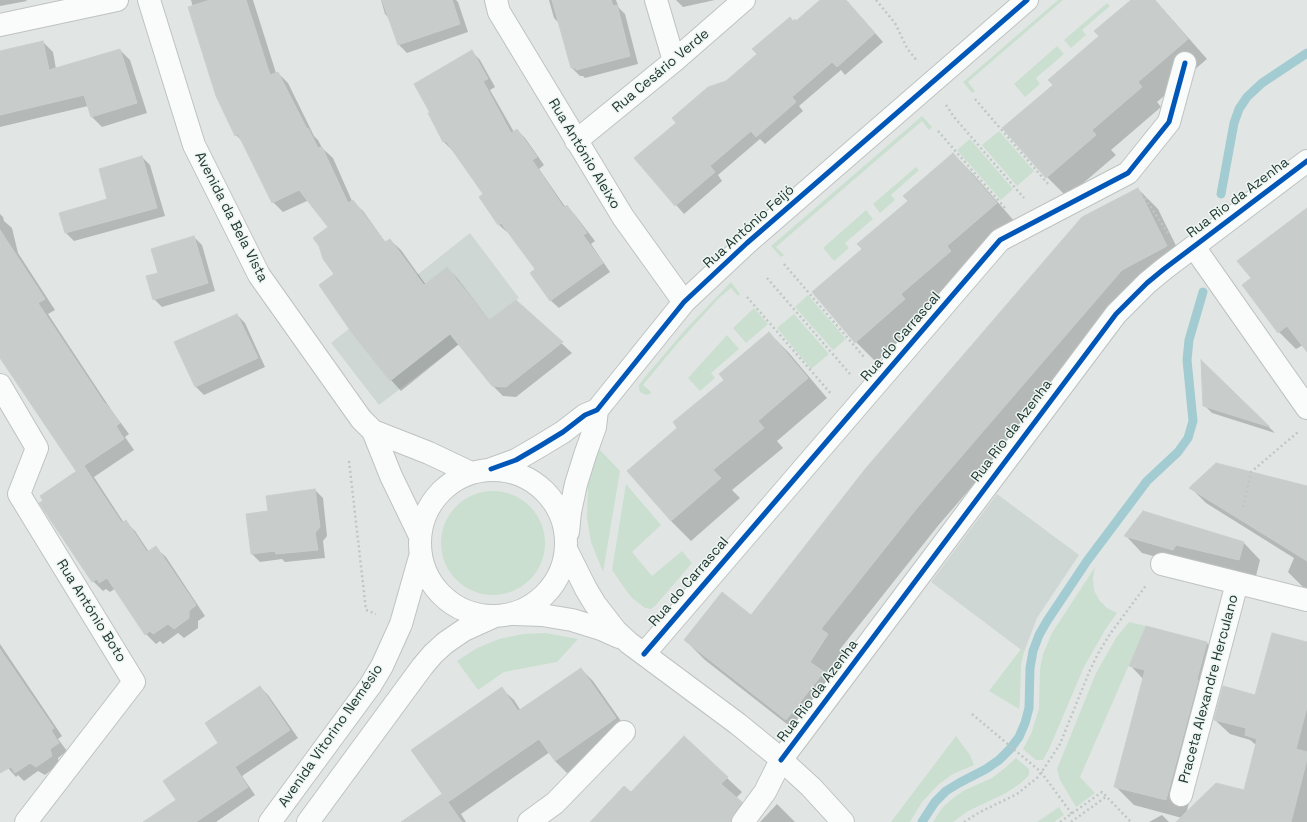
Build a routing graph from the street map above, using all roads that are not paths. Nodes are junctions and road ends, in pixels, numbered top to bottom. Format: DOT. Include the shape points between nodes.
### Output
graph roads {
  1 [pos="117,0"];
  2 [pos="149,0"];
  3 [pos="496,0"];
  4 [pos="656,0"];
  5 [pos="744,0"];
  6 [pos="1027,0"];
  7 [pos="45,8"];
  8 [pos="0,25"];
  9 [pos="674,61"];
  10 [pos="1184,63"];
  11 [pos="576,141"];
  12 [pos="1307,162"];
  13 [pos="1188,251"];
  14 [pos="684,302"];
  15 [pos="0,385"];
  16 [pos="1307,408"];
  17 [pos="597,410"];
  18 [pos="373,431"];
  19 [pos="491,469"];
  20 [pos="469,472"];
  21 [pos="419,534"];
  22 [pos="566,544"];
  23 [pos="420,557"];
  24 [pos="1162,564"];
  25 [pos="1237,583"];
  26 [pos="1307,600"];
  27 [pos="503,615"];
  28 [pos="636,648"];
  29 [pos="624,732"];
  30 [pos="781,760"];
  31 [pos="1181,795"];
  32 [pos="26,822"];
  33 [pos="270,822"];
  34 [pos="308,822"];
  35 [pos="529,822"];
  36 [pos="744,822"];
  37 [pos="843,822"];
  1 -- 7 [label="street"];
  2 -- 18 [label="street, Avenida da Bela Vista" via="194,145 259,275 361,419"];
  3 -- 11 [label="street, Rua António Aleixo" via="499,12"];
  4 -- 9 [label="street"];
  5 -- 9 [label="street, Rua Cesário Verde"];
  6 -- 14 [label="street, Rua António Feijó" via="743,247"];
  7 -- 8 [label="street"];
  9 -- 11 [label="street, Rua Cesário Verde"];
  10 -- 28 [label="street, Rua do Carrascal" via="1168,122 1128,173 1000,240 849,415"];
  11 -- 14 [label="street, Rua António Aleixo" via="623,217"];
  12 -- 13 [label="street, Rua Rio da Azenha"];
  13 -- 16 [label="street"];
  13 -- 30 [label="street, Rua Rio da Azenha" via="1147,283 1102,331"];
  14 -- 17 [label="street, Rua António Feijó"];
  15 -- 32 [label="street, Rua António Boto" via="37,448 19,494 134,682"];
  17 -- 19 [label="street, Rua António Feijó" via="585,415 534,450"];
  17 -- 22 [label="street" via="595,427 576,484"];
  18 -- 20 [label="street, Avenida da Bela Vista"];
  18 -- 21 [label="street, Avenida da Bela Vista" via="390,476"];
  19 -- 20 [label="street"];
  19 -- 22 [label="street" via="513,472 534,482 551,497 562,517"];
  20 -- 21 [label="street" via="450,482 435,496 424,514"];
  21 -- 23 [label="street"];
  22 -- 27 [label="street" via="563,567 543,597 528,607"];
  22 -- 28 [label="street" via="578,574 595,604 616,631"];
  23 -- 27 [label="street" via="427,576 439,593 455,606 474,614"];
  23 -- 33 [label="street, Avenida Vitorino Nemésio" via="401,624 382,666"];
  24 -- 25 [label="street"];
  25 -- 26 [label="street"];
  25 -- 31 [label="street, Praceta Alexandre Herculano"];
  27 -- 28 [label="street" via="542,615 572,620 602,629"];
  27 -- 34 [label="street" via="464,630 433,654"];
  28 -- 30 [label="street" via="738,724"];
  29 -- 35 [label="street" via="556,803"];
  30 -- 36 [label="street, Rua Rio da Azenha" via="765,792"];
  30 -- 37 [label="street" via="811,787"];
}
